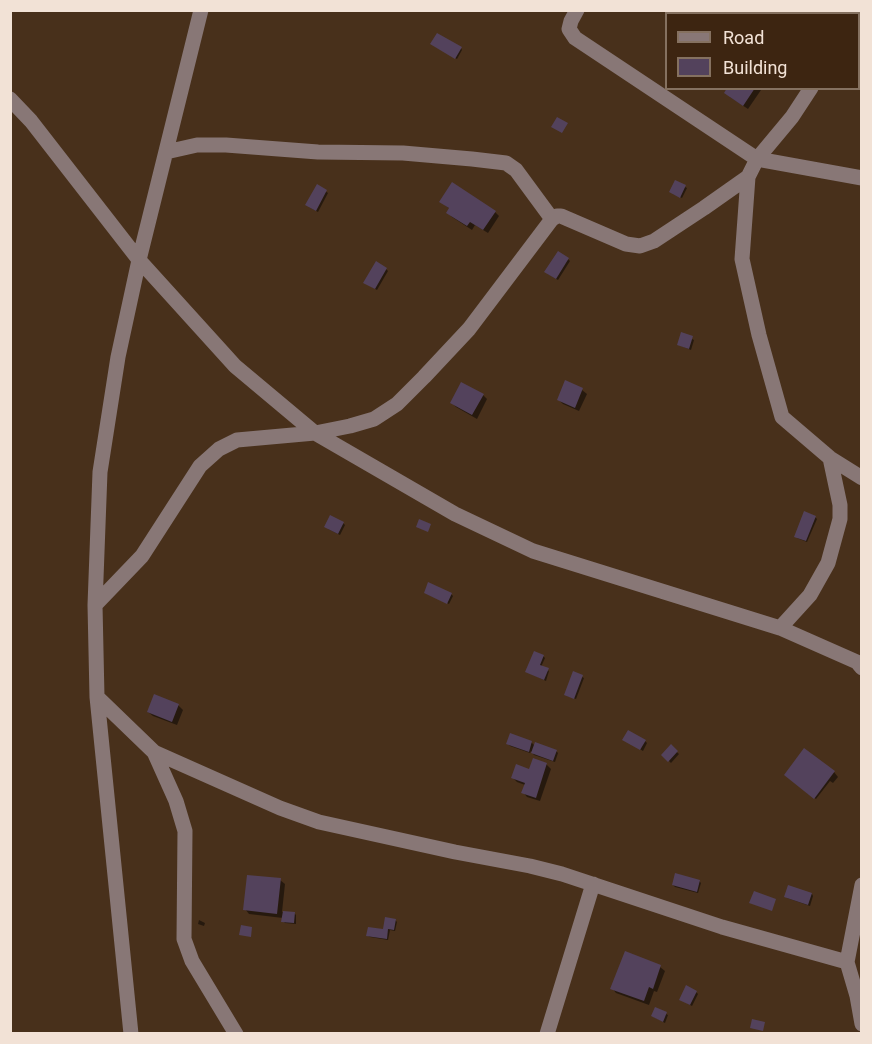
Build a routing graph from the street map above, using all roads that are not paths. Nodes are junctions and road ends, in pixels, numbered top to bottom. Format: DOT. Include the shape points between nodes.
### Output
graph roads {
  1 [pos="201,10"];
  2 [pos="577,10"];
  3 [pos="811,90"];
  4 [pos="10,99"];
  5 [pos="166,152"];
  6 [pos="757,159"];
  7 [pos="748,177"];
  8 [pos="861,178"];
  9 [pos="552,219"];
  10 [pos="139,260"];
  11 [pos="315,433"];
  12 [pos="830,458"];
  13 [pos="861,478"];
  14 [pos="95,605"];
  15 [pos="780,628"];
  16 [pos="860,664"];
  17 [pos="97,698"];
  18 [pos="154,752"];
  19 [pos="593,884"];
  20 [pos="861,885"];
  21 [pos="847,962"];
  22 [pos="861,1024"];
  23 [pos="549,1033"];
  24 [pos="131,1034"];
  25 [pos="237,1034"];
  1 -- 5 [label="street"];
  2 -- 6 [label="street" via="569,29 575,38"];
  3 -- 6 [label="street"];
  4 -- 10 [label="street"];
  5 -- 9 [label="street" via="197,145 226,145 403,153 506,163 516,170"];
  5 -- 10 [label="street"];
  6 -- 7 [label="street"];
  6 -- 8 [label="street"];
  7 -- 9 [label="street" via="654,241 640,246 626,244 561,216"];
  7 -- 12 [label="street" via="742,259 779,410 786,422"];
  9 -- 11 [label="street" via="469,329 397,404 374,418"];
  10 -- 11 [label="street" via="235,366"];
  10 -- 14 [label="street" via="118,357 100,472"];
  11 -- 14 [label="street" via="237,440 219,449 200,466 142,556"];
  11 -- 15 [label="street" via="455,514 534,551"];
  12 -- 13 [label="street"];
  12 -- 15 [label="street" via="840,519 828,564 810,596"];
  14 -- 17 [label="street"];
  15 -- 16 [label="street"];
  17 -- 18 [label="street"];
  17 -- 24 [label="street"];
  18 -- 19 [label="street" via="319,822 530,866"];
  18 -- 25 [label="street" via="185,831 184,939 192,961"];
  19 -- 21 [label="street" via="722,927"];
  19 -- 23 [label="street"];
  20 -- 21 [label="street"];
  21 -- 22 [label="street" via="858,996"];
}
